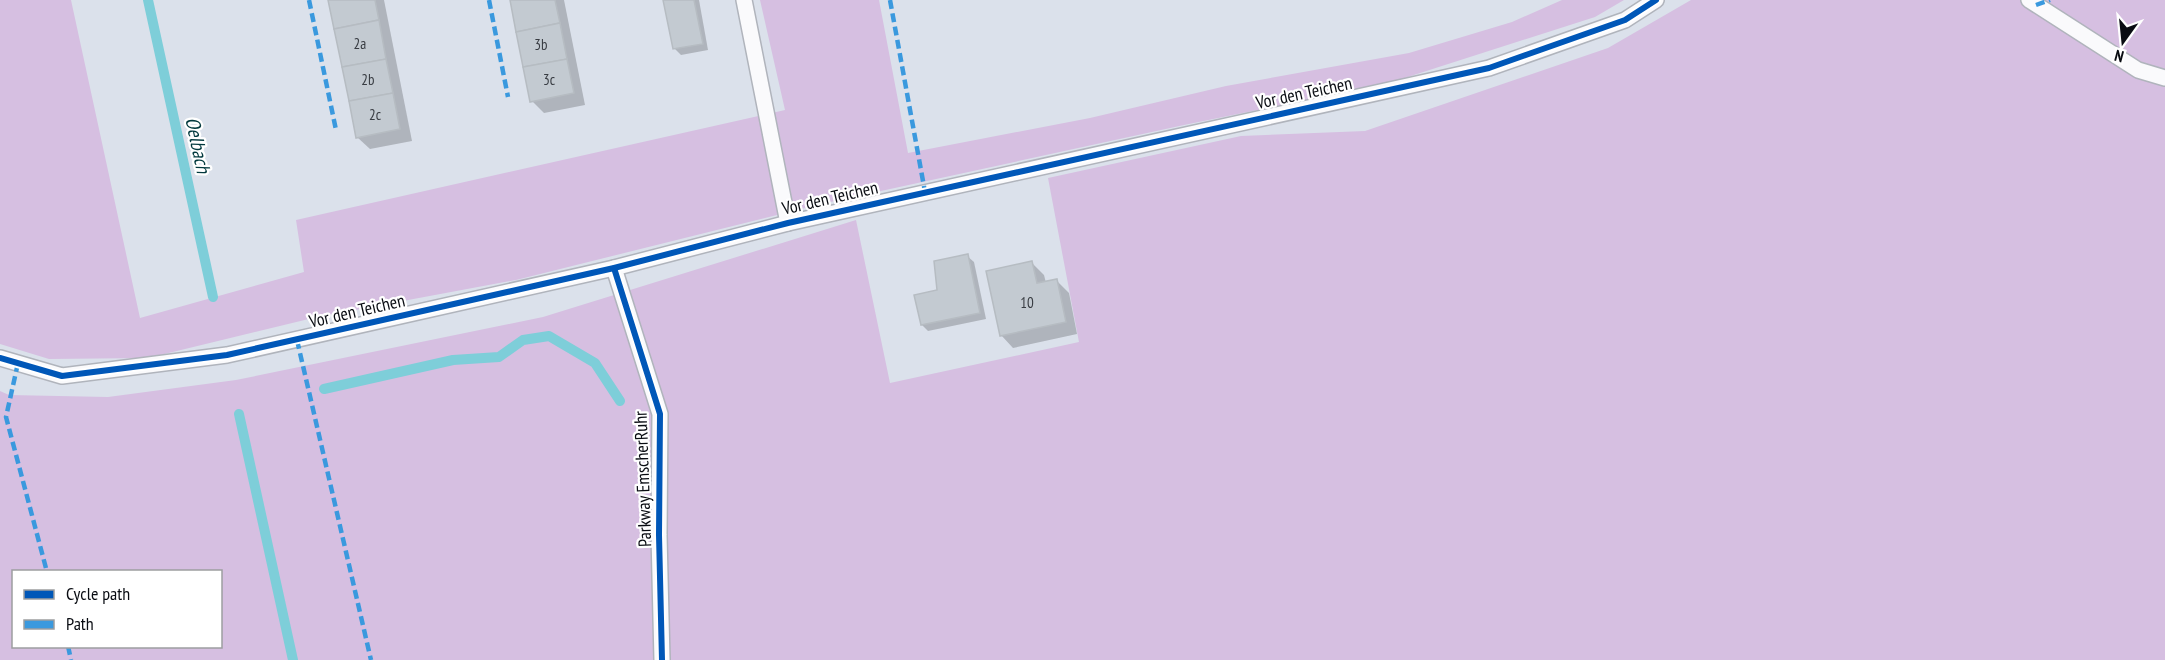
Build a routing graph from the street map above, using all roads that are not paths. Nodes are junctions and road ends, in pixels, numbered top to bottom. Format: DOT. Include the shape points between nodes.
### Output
graph roads {
  1 [pos="744,0"];
  2 [pos="1656,0"];
  3 [pos="2029,0"];
  4 [pos="2165,78"];
  5 [pos="788,223"];
  6 [pos="614,268"];
  7 [pos="0,358"];
  8 [pos="662,660"];
  1 -- 5 [label="lane, Vor den Teichen"];
  2 -- 5 [label="lane, Vor den Teichen" via="1625,20 1489,68"];
  3 -- 4 [label="lane" via="2138,70"];
  5 -- 6 [label="lane, Vor den Teichen"];
  6 -- 7 [label="lane, Vor den Teichen" via="227,355 62,376"];
  6 -- 8 [label="lane, Parkway EmscherRuhr" via="660,414"];
}
